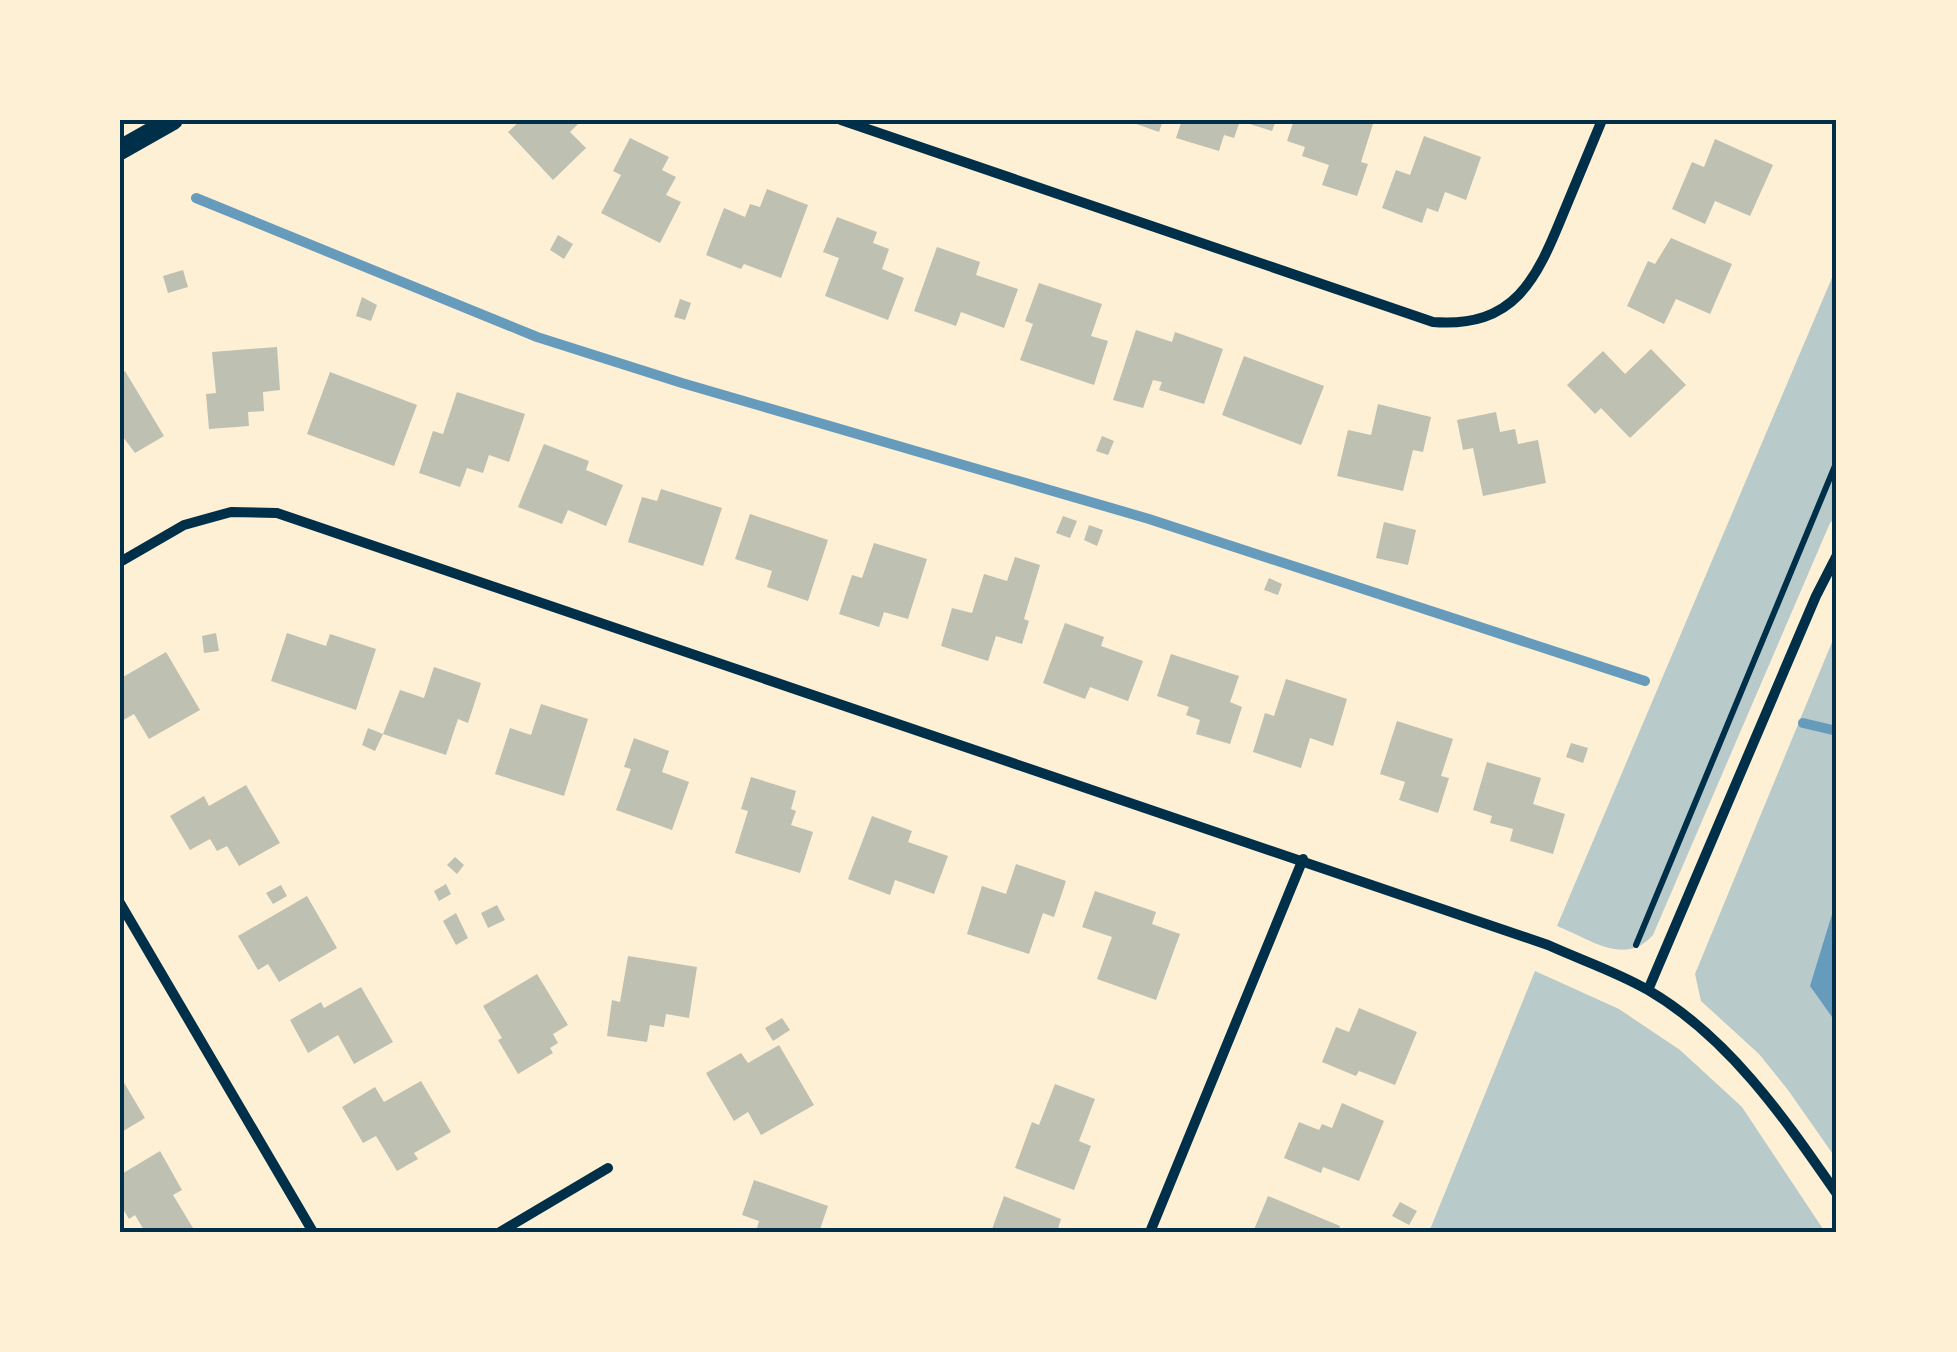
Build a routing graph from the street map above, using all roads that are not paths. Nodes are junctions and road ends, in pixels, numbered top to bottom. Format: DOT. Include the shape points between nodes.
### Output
graph roads {
  1 [pos="173,120"];
  2 [pos="841,120"];
  3 [pos="1602,120"];
  4 [pos="120,150"];
  5 [pos="1837,555"];
  6 [pos="120,562"];
  7 [pos="1303,859"];
  8 [pos="120,903"];
  9 [pos="1648,990"];
  10 [pos="608,1168"];
  11 [pos="1837,1194"];
  12 [pos="313,1232"];
  13 [pos="500,1232"];
  14 [pos="1150,1232"];
  1 -- 4 [label="main road"];
  2 -- 3 [label="street" via="1451,323 1495,313 1530,286"];
  5 -- 9 [label="street"];
  6 -- 7 [label="street" via="184,526 231,512 277,513"];
  7 -- 9 [label="street" via="1548,945"];
  7 -- 14 [label="street"];
  8 -- 12 [label="street"];
  9 -- 11 [label="street" via="1736,1063"];
  10 -- 13 [label="street"];
}
